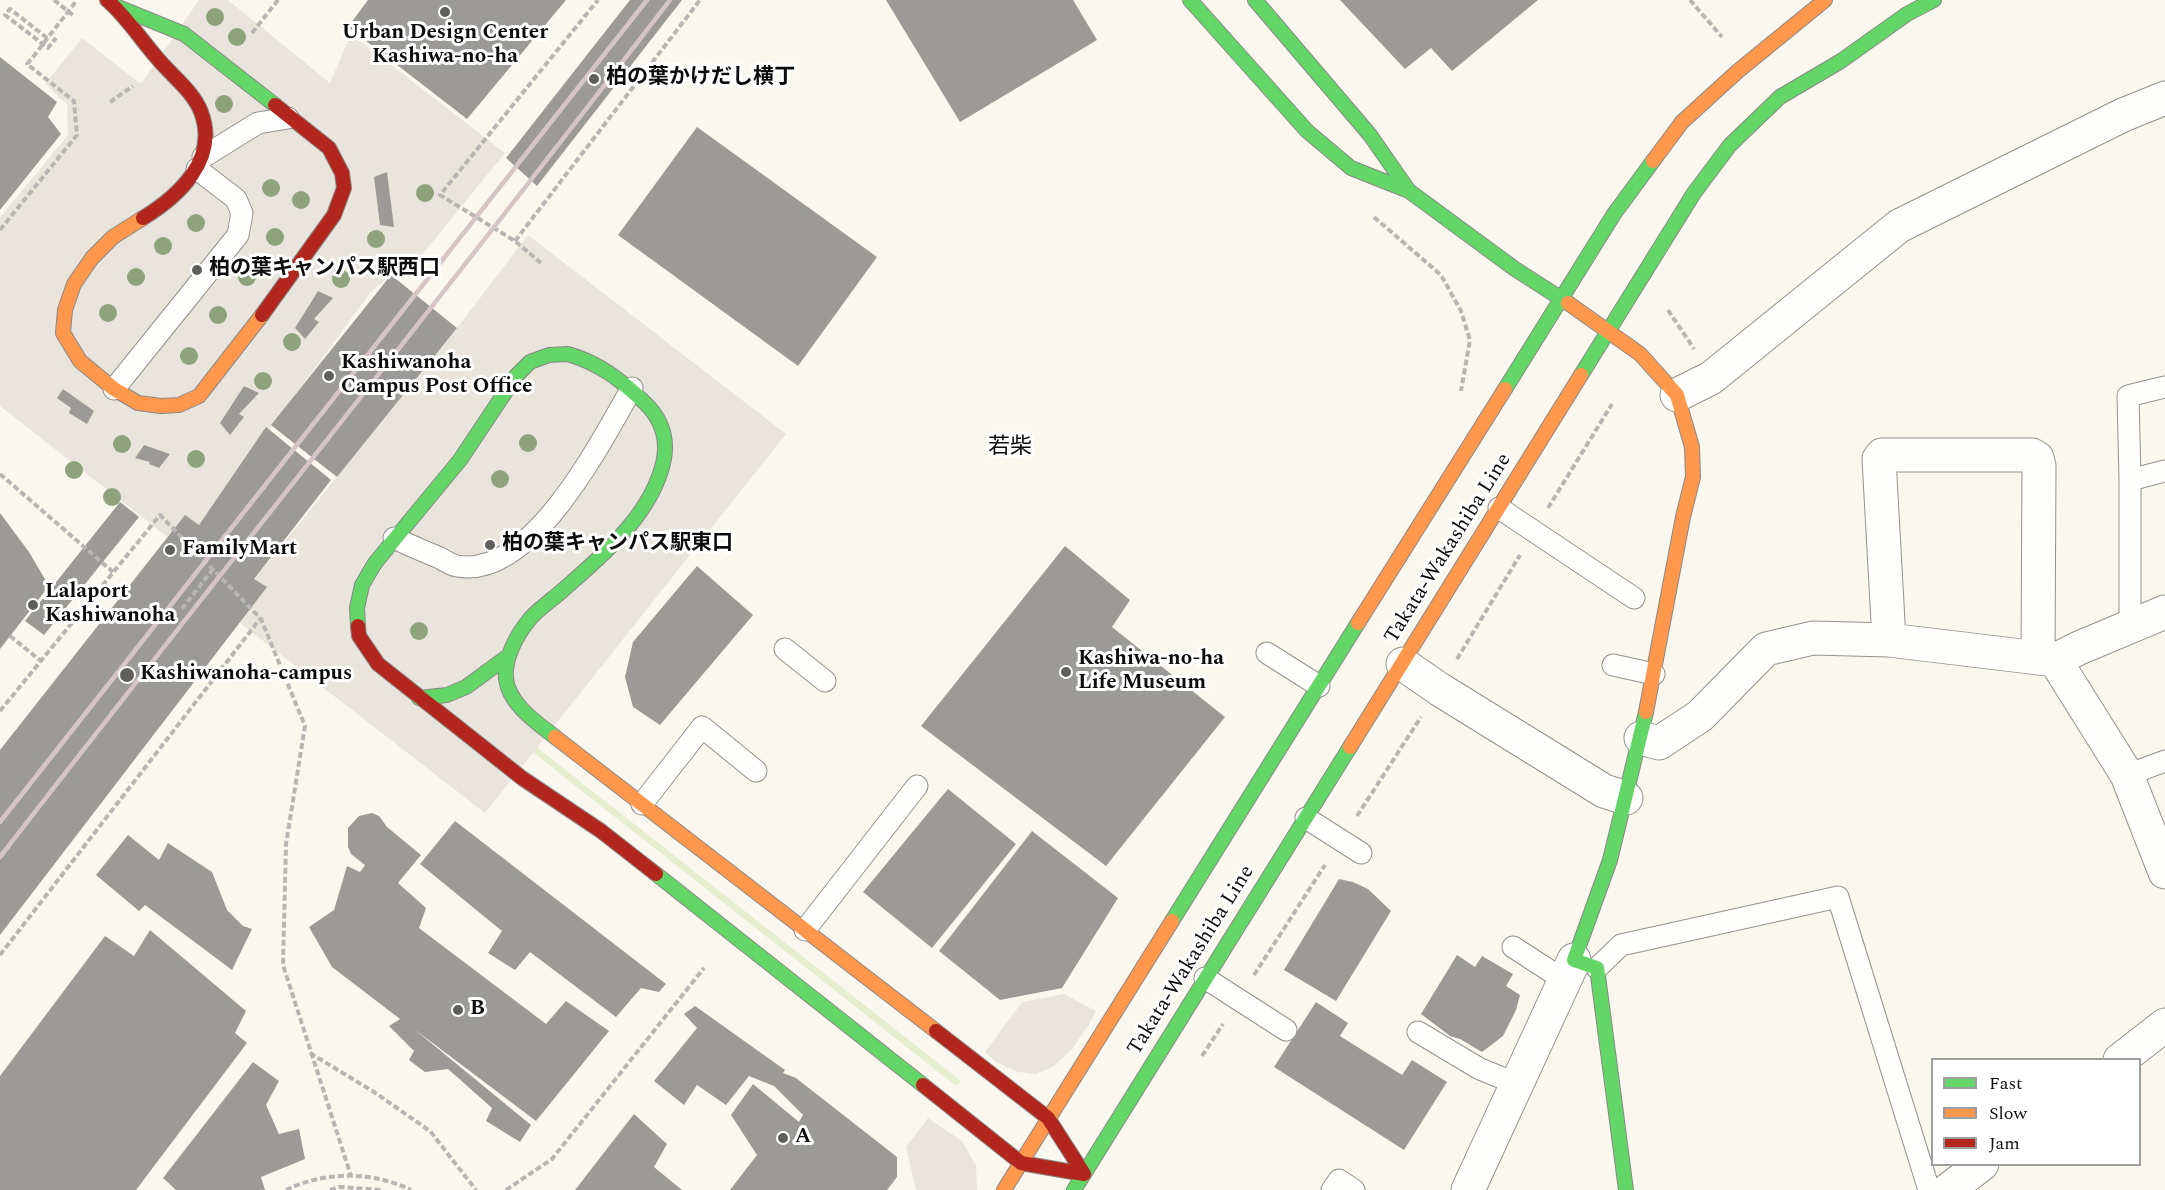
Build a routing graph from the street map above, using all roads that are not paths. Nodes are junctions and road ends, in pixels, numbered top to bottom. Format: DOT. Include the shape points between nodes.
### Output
graph roads {
  1 [pos="1190,0"];
  2 [pos="1255,0"];
  3 [pos="1825,0"];
  4 [pos="1934,0"];
  5 [pos="110,2"];
  6 [pos="2165,98"];
  7 [pos="288,118"];
  8 [pos="200,163"];
  9 [pos="1409,191"];
  10 [pos="1560,299"];
  11 [pos="1608,330"];
  12 [pos="2165,387"];
  13 [pos="632,388"];
  14 [pos="114,389"];
  15 [pos="1677,395"];
  16 [pos="2165,471"];
  17 [pos="2130,480"];
  18 [pos="1499,508"];
  19 [pos="394,538"];
  20 [pos="1634,598"];
  21 [pos="2165,612"];
  22 [pos="2135,624"];
  23 [pos="1889,640"];
  24 [pos="785,649"];
  25 [pos="1267,653"];
  26 [pos="507,657"];
  27 [pos="2046,659"];
  28 [pos="1402,664"];
  29 [pos="1613,665"];
  30 [pos="1654,674"];
  31 [pos="825,681"];
  32 [pos="1319,686"];
  33 [pos="419,698"];
  34 [pos="1641,738"];
  35 [pos="2165,760"];
  36 [pos="756,771"];
  37 [pos="2127,775"];
  38 [pos="917,786"];
  39 [pos="1626,798"];
  40 [pos="642,804"];
  41 [pos="1306,818"];
  42 [pos="1361,853"];
  43 [pos="2165,872"];
  44 [pos="805,930"];
  45 [pos="1513,947"];
  46 [pos="1578,969"];
  47 [pos="1205,978"];
  48 [pos="2165,1025"];
  49 [pos="1286,1030"];
  50 [pos="1418,1032"];
  51 [pos="2121,1058"];
  52 [pos="1517,1084"];
  53 [pos="1048,1118"];
  54 [pos="1021,1163"];
  55 [pos="1979,1166"];
  56 [pos="1081,1185"];
  57 [pos="1004,1190"];
  58 [pos="1332,1190"];
  59 [pos="1354,1190"];
  60 [pos="1468,1190"];
  61 [pos="1626,1190"];
  62 [pos="1929,1190"];
  63 [pos="1948,1190"];
  1 -- 9 [label="street" via="1307,131 1351,168"];
  2 -- 9 [label="street" via="1370,135"];
  3 -- 10 [label="street, Takata-Wakashiba Line" via="1682,122 1614,214"];
  4 -- 11 [label="street, Takata-Wakashiba Line" via="1780,98 1730,145 1694,193"];
  5 -- 7 [label="street" via="184,34"];
  5 -- 8 [label="street" via="201,111 205,132"];
  6 -- 15 [label="street" via="2124,114 1899,226 1711,378"];
  7 -- 8 [label="lane" via="258,123"];
  7 -- 14 [label="street" via="329,148 340,164 345,185 342,201 324,232 199,396 180,405 161,406 138,403"];
  8 -- 14 [label="lane" via="236,199 242,213 238,234"];
  8 -- 14 [label="street" via="166,204 113,237 92,258 74,284 64,310 63,333 80,361"];
  9 -- 10 [label="street"];
  10 -- 11 [label="street"];
  10 -- 32 [label="street, Takata-Wakashiba Line"];
  11 -- 15 [label="street" via="1640,354"];
  11 -- 18 [label="street, Takata-Wakashiba Line"];
  12 -- 17 [label="lane" via="2128,396"];
  13 -- 19 [label="lane" via="576,483 548,519 510,552 484,565 457,566"];
  13 -- 19 [label="street" via="597,364 568,354 530,362 516,376 460,460"];
  13 -- 26 [label="street" via="658,416 667,439 663,469 651,497 624,535 529,620"];
  15 -- 30 [label="street" via="1692,447 1693,477"];
  16 -- 17 [label="lane"];
  17 -- 22 [label="lane" via="2130,613"];
  18 -- 20 [label="lane"];
  18 -- 28 [label="street, Takata-Wakashiba Line"];
  19 -- 33 [label="street" via="362,585 357,608 359,636 378,664"];
  21 -- 22 [label="street"];
  22 -- 27 [label="street"];
  23 -- 27 [label="street"];
  23 -- 27 [label="street" via="1879,459 1882,455 2032,455 2039,466"];
  23 -- 34 [label="street" via="1813,638 1766,649 1700,716 1659,743"];
  24 -- 31 [label="lane"];
  25 -- 32 [label="lane"];
  26 -- 33 [label="street" via="466,687 447,695"];
  26 -- 40 [label="street" via="508,688 522,711"];
  27 -- 37 [label="street"];
  28 -- 39 [label="street" via="1604,791"];
  28 -- 41 [label="street, Takata-Wakashiba Line"];
  29 -- 30 [label="lane"];
  30 -- 34 [label="street"];
  32 -- 53 [label="street, Takata-Wakashiba Line"];
  33 -- 54 [label="street" via="522,778 601,831"];
  34 -- 39 [label="street"];
  35 -- 37 [label="lane"];
  36 -- 40 [label="lane" via="720,733 702,727"];
  37 -- 43 [label="street"];
  38 -- 44 [label="lane"];
  39 -- 46 [label="street"];
  40 -- 44 [label="street"];
  41 -- 42 [label="lane"];
  41 -- 47 [label="street, Takata-Wakashiba Line"];
  44 -- 53 [label="street"];
  45 -- 46 [label="lane"];
  46 -- 52 [label="street"];
  46 -- 61 [label="street"];
  46 -- 62 [label="lane" via="1620,945 1838,897"];
  47 -- 49 [label="lane"];
  47 -- 56 [label="street, Takata-Wakashiba Line"];
  48 -- 51 [label="street"];
  50 -- 52 [label="lane" via="1480,1069"];
  52 -- 60 [label="street"];
  53 -- 54 [label="street, Takata-Wakashiba Line"];
  53 -- 56 [label="street"];
  54 -- 56 [label="street"];
  54 -- 57 [label="street, Takata-Wakashiba Line"];
  55 -- 63 [label="street"];
  58 -- 59 [label="lane" via="1338,1180"];
}
